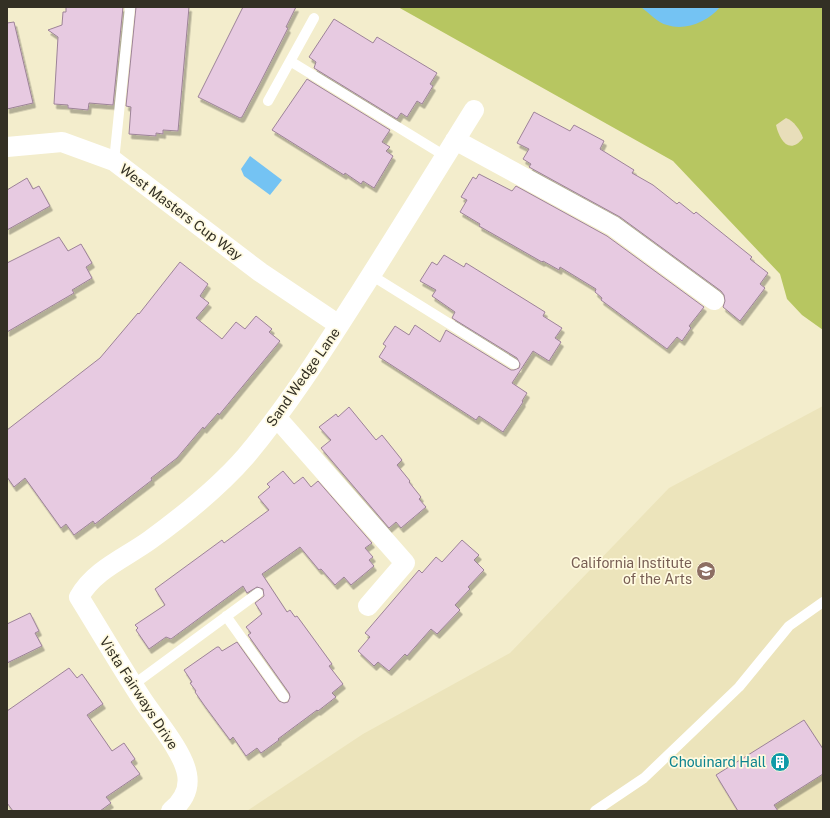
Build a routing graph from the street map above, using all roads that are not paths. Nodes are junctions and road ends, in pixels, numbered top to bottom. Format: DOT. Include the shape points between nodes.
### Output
graph roads {
  1 [pos="130,7"];
  2 [pos="314,18"];
  3 [pos="290,61"];
  4 [pos="268,101"];
  5 [pos="474,110"];
  6 [pos="7,148"];
  7 [pos="450,148"];
  8 [pos="114,161"];
  9 [pos="371,275"];
  10 [pos="714,300"];
  11 [pos="339,325"];
  12 [pos="514,364"];
  13 [pos="277,418"];
  14 [pos="258,593"];
  15 [pos="79,597"];
  16 [pos="823,602"];
  17 [pos="368,606"];
  18 [pos="226,616"];
  19 [pos="133,685"];
  20 [pos="284,697"];
  21 [pos="170,811"];
  22 [pos="595,811"];
  1 -- 8 [label="lane"];
  2 -- 3 [label="lane"];
  3 -- 4 [label="lane"];
  3 -- 7 [label="lane"];
  5 -- 7 [label="street, Sand Wedge Lane"];
  6 -- 8 [label="street, West Masters Cup Way" via="62,142"];
  7 -- 9 [label="street, Sand Wedge Lane"];
  7 -- 10 [label="street" via="613,226"];
  8 -- 11 [label="street, West Masters Cup Way" via="260,272"];
  9 -- 11 [label="street, Sand Wedge Lane"];
  9 -- 12 [label="lane"];
  11 -- 13 [label="street, Sand Wedge Lane"];
  13 -- 15 [label="street, Sand Wedge Lane" via="244,457 198,502 150,540 103,570 86,585"];
  13 -- 17 [label="street" via="405,563"];
  14 -- 18 [label="lane"];
  15 -- 19 [label="street, Vista Fairways Drive"];
  16 -- 22 [label="lane" via="790,626 739,687 644,778"];
  18 -- 19 [label="lane"];
  18 -- 20 [label="lane"];
  19 -- 21 [label="street, Vista Fairways Drive" via="183,760 187,792"];
}
